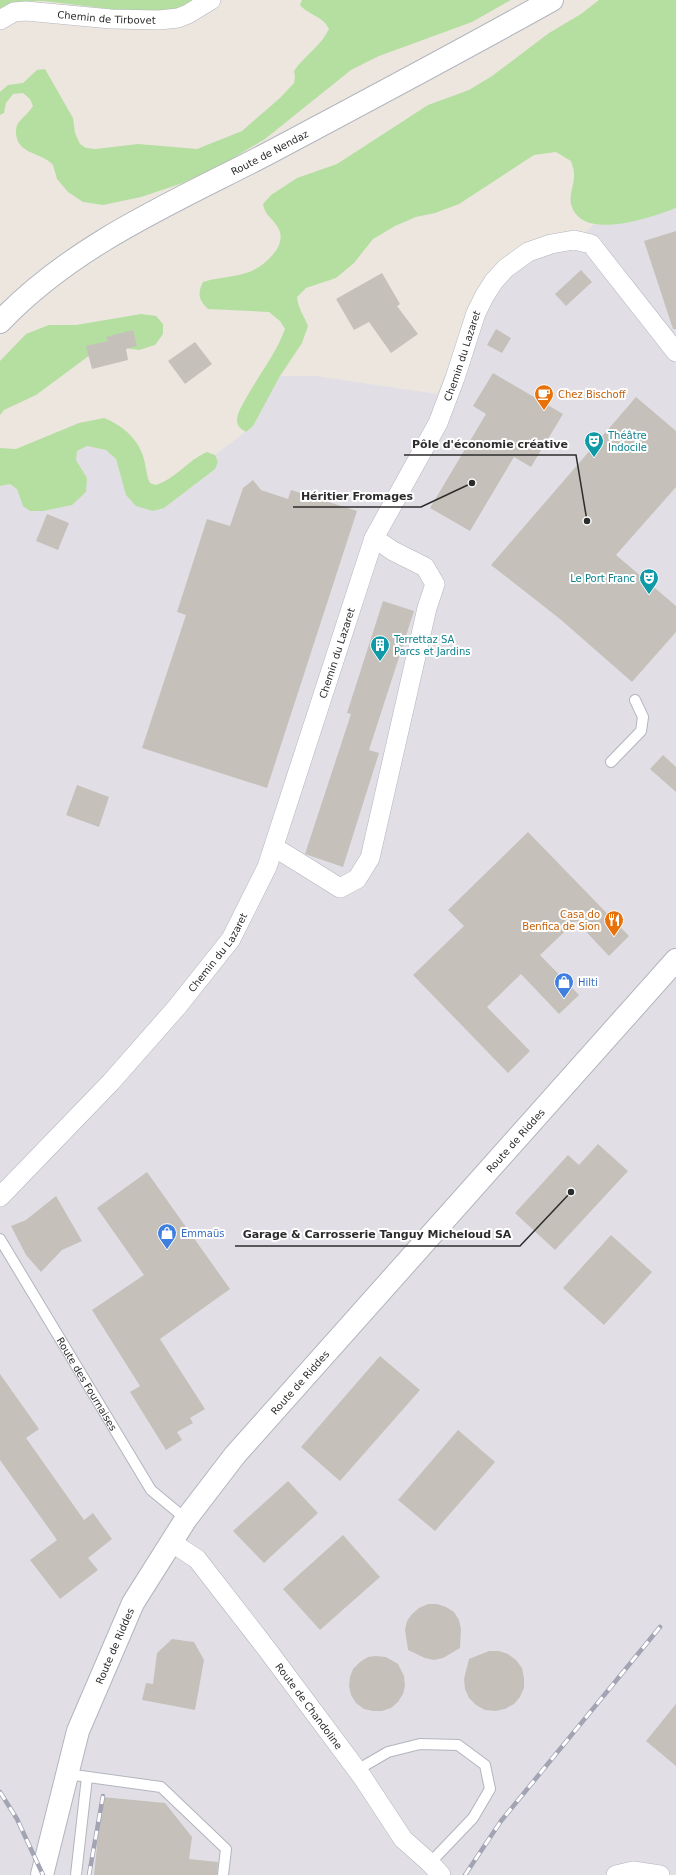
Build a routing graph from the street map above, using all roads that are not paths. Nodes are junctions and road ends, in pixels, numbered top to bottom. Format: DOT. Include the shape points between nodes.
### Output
graph roads {
  1 [pos="210,0"];
  2 [pos="552,0"];
  3 [pos="0,20"];
  4 [pos="0,322"];
  5 [pos="676,352"];
  6 [pos="374,538"];
  7 [pos="635,700"];
  8 [pos="610,762"];
  9 [pos="274,847"];
  10 [pos="676,960"];
  11 [pos="0,1197"];
  12 [pos="0,1239"];
  13 [pos="186,1519"];
  14 [pos="171,1542"];
  15 [pos="357,1770"];
  16 [pos="77,1775"];
  17 [pos="436,1869"];
  18 [pos="42,1875"];
  19 [pos="76,1875"];
  20 [pos="223,1875"];
  21 [pos="616,1875"];
  22 [pos="660,1875"];
  1 -- 3 [label="street, Chemin de Tirbovet" via="178,18 159,20 26,10 14,12"];
  2 -- 4 [label="street, Route de Nendaz" via="88,249 45,279"];
  5 -- 6 [label="street, Chemin du Lazaret" via="591,244 574,240 528,252 506,268 485,295 476,313 438,424"];
  6 -- 9 [label="street, Chemin du Lazaret"];
  6 -- 9 [label="street" via="425,567 435,584 426,608 370,858 356,879 340,888"];
  7 -- 8 [label="lane" via="643,716 641,731"];
  9 -- 11 [label="street, Chemin du Lazaret" via="267,868 231,939 177,1007 111,1082"];
  10 -- 13 [label="street, Route de Riddes" via="235,1455"];
  12 -- 13 [label="lane, Route des Fournaises" via="151,1490"];
  13 -- 14 [label="street, Route de Riddes"];
  14 -- 15 [label="street, Route de Chandoline" via="197,1559"];
  14 -- 16 [label="street, Route de Riddes" via="133,1603 78,1731"];
  15 -- 17 [label="street, Route de Chandoline" via="403,1839"];
  15 -- 17 [label="lane" via="388,1752 420,1744 458,1745 484,1765 490,1789 473,1818"];
  16 -- 18 [label="street, Route de Riddes"];
  16 -- 19 [label="lane"];
  16 -- 20 [label="lane" via="161,1787 226,1849"];
  21 -- 22 [label="street" via="633,1871"];
}
